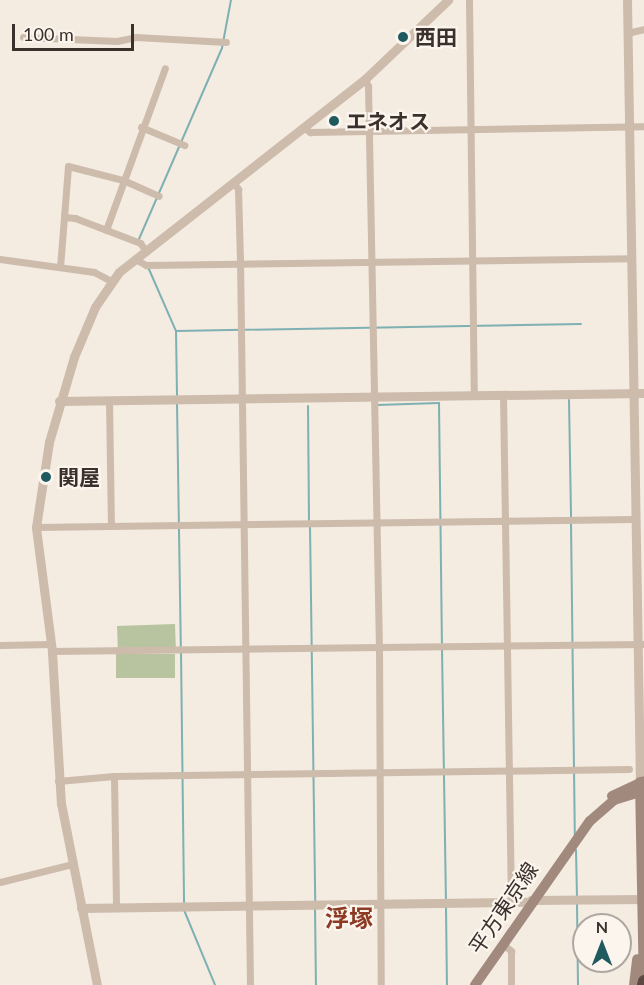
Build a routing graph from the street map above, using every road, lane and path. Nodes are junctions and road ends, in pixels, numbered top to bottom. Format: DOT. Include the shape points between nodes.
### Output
graph roads {
  1 [pos="448,0"];
  2 [pos="469,0"];
  3 [pos="627,0"];
  4 [pos="644,29"];
  5 [pos="627,33"];
  6 [pos="23,37"];
  7 [pos="226,42"];
  8 [pos="165,68"];
  9 [pos="365,79"];
  10 [pos="644,126"];
  11 [pos="141,127"];
  12 [pos="303,127"];
  13 [pos="629,128"];
  14 [pos="471,129"];
  15 [pos="369,131"];
  16 [pos="184,145"];
  17 [pos="123,180"];
  18 [pos="233,182"];
  19 [pos="159,196"];
  20 [pos="64,217"];
  21 [pos="106,230"];
  22 [pos="146,251"];
  23 [pos="631,258"];
  24 [pos="0,259"];
  25 [pos="135,259"];
  26 [pos="473,260"];
  27 [pos="240,262"];
  28 [pos="371,262"];
  29 [pos="60,267"];
  30 [pos="111,281"];
  31 [pos="644,393"];
  32 [pos="632,394"];
  33 [pos="504,395"];
  34 [pos="474,396"];
  35 [pos="372,397"];
  36 [pos="242,399"];
  37 [pos="59,401"];
  38 [pos="109,401"];
  39 [pos="634,519"];
  40 [pos="506,520"];
  41 [pos="376,522"];
  42 [pos="111,526"];
  43 [pos="244,526"];
  44 [pos="36,527"];
  45 [pos="640,644"];
  46 [pos="0,645"];
  47 [pos="508,646"];
  48 [pos="52,648"];
  49 [pos="379,648"];
  50 [pos="245,650"];
  51 [pos="629,769"];
  52 [pos="509,770"];
  53 [pos="380,772"];
  54 [pos="247,774"];
  55 [pos="114,776"];
  56 [pos="58,781"];
  57 [pos="642,787"];
  58 [pos="72,864"];
  59 [pos="0,882"];
  60 [pos="643,900"];
  61 [pos="530,901"];
  62 [pos="511,902"];
  63 [pos="380,904"];
  64 [pos="249,906"];
  65 [pos="81,908"];
  66 [pos="116,908"];
  67 [pos="640,933"];
  68 [pos="503,944"];
  69 [pos="644,984"];
  70 [pos="97,985"];
  71 [pos="250,985"];
  72 [pos="381,985"];
  73 [pos="475,985"];
  74 [pos="511,985"];
  75 [pos="634,985"];
  1 -- 9 [label="street"];
  2 -- 14 [label="street"];
  3 -- 5 [label="street"];
  4 -- 5 [label="street"];
  5 -- 13 [label="street"];
  6 -- 7 [label="street"];
  8 -- 11 [label="street"];
  9 -- 12 [label="street"];
  9 -- 15 [label="street"];
  10 -- 13 [label="street"];
  11 -- 16 [label="street"];
  11 -- 17 [label="street"];
  12 -- 15 [label="street" via="310,132"];
  12 -- 18 [label="street"];
  13 -- 14 [label="street"];
  13 -- 23 [label="street"];
  14 -- 15 [label="street"];
  14 -- 26 [label="street"];
  15 -- 28 [label="street"];
  17 -- 19 [label="street"];
  17 -- 20 [label="street" via="68,166"];
  17 -- 21 [label="street"];
  18 -- 22 [label="street"];
  18 -- 27 [label="street" via="238,189"];
  20 -- 21 [label="street"];
  20 -- 29 [label="street"];
  21 -- 22 [label="street" via="140,243"];
  22 -- 25 [label="street"];
  23 -- 26 [label="street"];
  23 -- 32 [label="street"];
  24 -- 29 [label="street"];
  25 -- 27 [label="street" via="146,265"];
  25 -- 30 [label="street"];
  26 -- 28 [label="street"];
  26 -- 34 [label="street"];
  27 -- 28 [label="street"];
  27 -- 36 [label="street"];
  28 -- 35 [label="street"];
  29 -- 30 [label="street" via="94,272"];
  30 -- 37 [label="street" via="85,327"];
  31 -- 32 [label="street"];
  32 -- 33 [label="street"];
  32 -- 39 [label="street"];
  33 -- 34 [label="street"];
  33 -- 40 [label="street"];
  34 -- 35 [label="street"];
  35 -- 36 [label="street"];
  35 -- 41 [label="street"];
  36 -- 38 [label="street"];
  36 -- 43 [label="street"];
  37 -- 38 [label="street"];
  37 -- 44 [label="street" via="39,490"];
  38 -- 42 [label="street"];
  39 -- 40 [label="street"];
  39 -- 45 [label="street"];
  40 -- 41 [label="street"];
  40 -- 47 [label="street"];
  41 -- 43 [label="street"];
  41 -- 49 [label="street"];
  42 -- 43 [label="street"];
  42 -- 44 [label="street"];
  43 -- 50 [label="street"];
  44 -- 48 [label="street"];
  45 -- 47 [label="street"];
  45 -- 57 [label="street"];
  46 -- 48 [label="street"];
  47 -- 49 [label="street"];
  47 -- 52 [label="street"];
  48 -- 50 [label="street"];
  48 -- 56 [label="street"];
  49 -- 50 [label="street"];
  49 -- 53 [label="street"];
  50 -- 54 [label="street"];
  51 -- 52 [label="street"];
  52 -- 53 [label="street"];
  52 -- 62 [label="street"];
  53 -- 54 [label="street"];
  53 -- 63 [label="street"];
  54 -- 55 [label="street"];
  54 -- 64 [label="street"];
  55 -- 56 [label="street"];
  55 -- 66 [label="street"];
  56 -- 58 [label="street"];
  57 -- 60 [label="main road"];
  57 -- 61 [label="main road, 平方東京線" via="601,802 586,815"];
  58 -- 59 [label="street"];
  58 -- 65 [label="street"];
  60 -- 61 [label="street"];
  60 -- 67 [label="main road"];
  61 -- 62 [label="street"];
  61 -- 68 [label="main road, 平方東京線"];
  62 -- 63 [label="street"];
  63 -- 64 [label="street"];
  63 -- 72 [label="street"];
  64 -- 66 [label="street"];
  64 -- 71 [label="street"];
  65 -- 66 [label="street"];
  65 -- 70 [label="street"];
  67 -- 69 [label="main road"];
  67 -- 75 [label="main road"];
  68 -- 73 [label="main road, 平方東京線"];
  68 -- 74 [label="street" via="511,951"];
}
